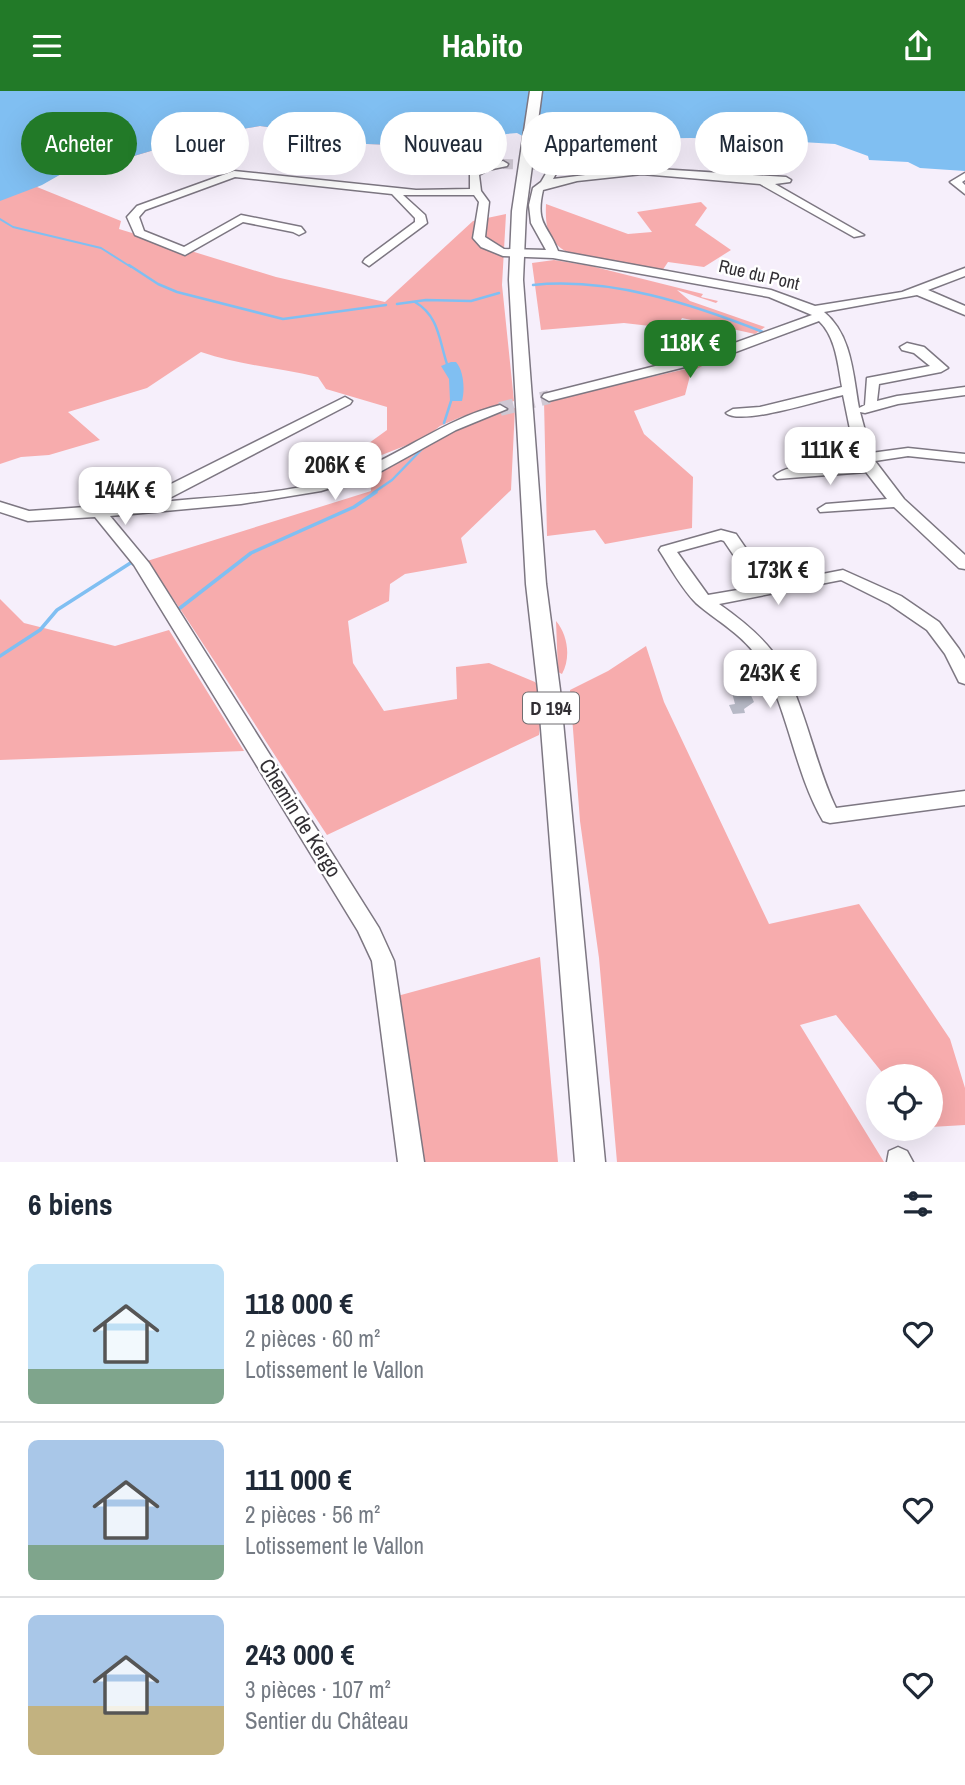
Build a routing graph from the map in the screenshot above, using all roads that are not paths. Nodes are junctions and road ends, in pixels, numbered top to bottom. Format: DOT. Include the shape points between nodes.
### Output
graph roads {
  1 [pos="536,91"];
  2 [pos="535,112"];
  3 [pos="474,175"];
  4 [pos="530,175"];
  5 [pos="550,175"];
  6 [pos="965,176"];
  7 [pos="786,180"];
  8 [pos="764,182"];
  9 [pos="545,184"];
  10 [pos="398,191"];
  11 [pos="965,191"];
  12 [pos="476,192"];
  13 [pos="299,232"];
  14 [pos="858,235"];
  15 [pos="517,253"];
  16 [pos="553,254"];
  17 [pos="369,262"];
  18 [pos="965,272"];
  19 [pos="919,291"];
  20 [pos="965,311"];
  21 [pos="817,313"];
  22 [pos="906,347"];
  23 [pos="847,390"];
  24 [pos="965,391"];
  25 [pos="549,397"];
  26 [pos="345,401"];
  27 [pos="874,406"];
  28 [pos="500,409"];
  29 [pos="851,411"];
  30 [pos="733,413"];
  31 [pos="965,458"];
  32 [pos="868,462"];
  33 [pos="782,476"];
  34 [pos="897,501"];
  35 [pos="148,506"];
  36 [pos="0,507"];
  37 [pos="826,509"];
  38 [pos="98,511"];
  39 [pos="965,564"];
  40 [pos="776,588"];
  41 [pos="706,601"];
  42 [pos="965,678"];
  43 [pos="965,798"];
  44 [pos="411,1162"];
  45 [pos="590,1162"];
  1 -- 2 [label="main road, D 194"];
  3 -- 12 [label="street"];
  4 -- 15 [label="main road, D 194"];
  5 -- 9 [label="street"];
  6 -- 11 [label="street" via="955,183"];
  7 -- 8 [label="street"];
  8 -- 9 [label="street" via="662,171"];
  8 -- 14 [label="street"];
  9 -- 16 [label="street" via="538,188 534,212"];
  10 -- 12 [label="street"];
  10 -- 13 [label="street" via="234,174 168,197 135,213 133,221 139,233 184,251 241,218"];
  10 -- 17 [label="street" via="402,201 421,217 421,223"];
  12 -- 15 [label="street, Rue du Pont" via="484,202 479,231 482,243"];
  15 -- 16 [label="street, Rue du Pont"];
  15 -- 45 [label="main road, D 194" via="536,584"];
  16 -- 21 [label="street, Rue du Pont" via="771,294"];
  18 -- 19 [label="street"];
  19 -- 20 [label="street"];
  19 -- 21 [label="street"];
  21 -- 23 [label="street" via="834,329"];
  21 -- 25 [label="street" via="712,356"];
  22 -- 27 [label="street" via="919,350 941,367 872,381 870,402"];
  23 -- 29 [label="street"];
  23 -- 30 [label="street"];
  24 -- 27 [label="street"];
  26 -- 35 [label="street" via="160,495"];
  27 -- 29 [label="street"];
  28 -- 35 [label="street" via="451,427 383,465 337,482 282,494"];
  29 -- 32 [label="street"];
  31 -- 32 [label="street" via="908,453"];
  32 -- 33 [label="street"];
  32 -- 34 [label="street"];
  34 -- 37 [label="street"];
  34 -- 39 [label="street"];
  35 -- 38 [label="street"];
  36 -- 38 [label="street" via="28,516"];
  38 -- 44 [label="street, Chemin de Kergo" via="141,563 368,928 383,961"];
  40 -- 41 [label="street"];
  40 -- 41 [label="street" via="761,583 730,537 721,535 667,550"];
  40 -- 42 [label="street" via="843,575 895,600 933,627"];
  41 -- 43 [label="street" via="741,628 766,656 785,693 812,779 830,815"];
}
